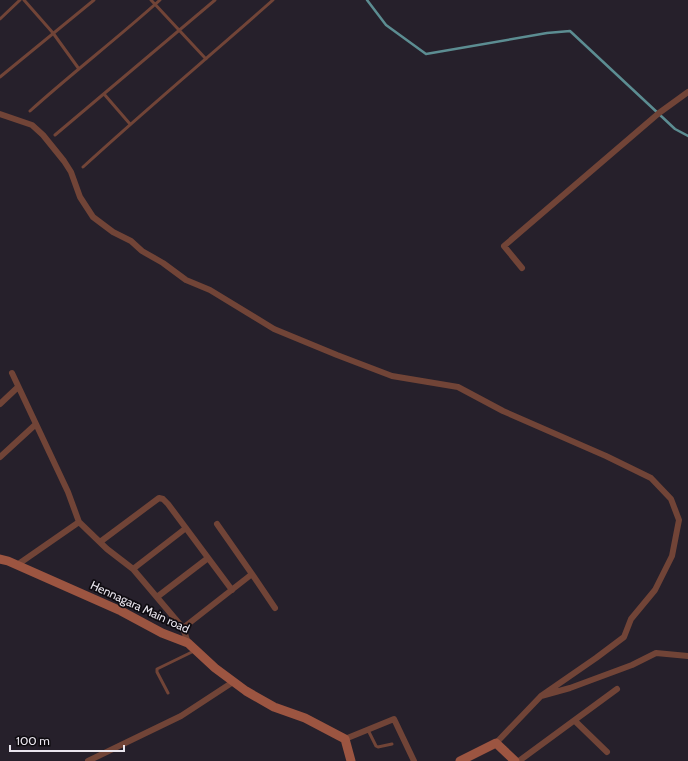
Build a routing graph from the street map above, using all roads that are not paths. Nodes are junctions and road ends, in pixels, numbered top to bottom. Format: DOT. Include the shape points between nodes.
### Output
graph roads {
  1 [pos="20,0"];
  2 [pos="24,0"];
  3 [pos="94,0"];
  4 [pos="151,0"];
  5 [pos="160,0"];
  6 [pos="215,0"];
  7 [pos="273,0"];
  8 [pos="155,5"];
  9 [pos="0,19"];
  10 [pos="180,31"];
  11 [pos="53,33"];
  12 [pos="206,59"];
  13 [pos="79,69"];
  14 [pos="0,77"];
  15 [pos="688,92"];
  16 [pos="104,94"];
  17 [pos="30,111"];
  18 [pos="0,114"];
  19 [pos="130,124"];
  20 [pos="54,135"];
  21 [pos="83,168"];
  22 [pos="522,268"];
  23 [pos="12,373"];
  24 [pos="18,387"];
  25 [pos="0,404"];
  26 [pos="36,424"];
  27 [pos="0,457"];
  28 [pos="79,522"];
  29 [pos="217,524"];
  30 [pos="186,528"];
  31 [pos="100,542"];
  32 [pos="208,558"];
  33 [pos="0,559"];
  34 [pos="17,565"];
  35 [pos="133,568"];
  36 [pos="252,574"];
  37 [pos="232,590"];
  38 [pos="157,597"];
  39 [pos="275,608"];
  40 [pos="183,628"];
  41 [pos="188,643"];
  42 [pos="195,650"];
  43 [pos="688,656"];
  44 [pos="233,682"];
  45 [pos="617,689"];
  46 [pos="168,693"];
  47 [pos="541,696"];
  48 [pos="575,721"];
  49 [pos="368,730"];
  50 [pos="345,740"];
  51 [pos="496,743"];
  52 [pos="392,744"];
  53 [pos="607,752"];
  54 [pos="88,761"];
  55 [pos="351,761"];
  56 [pos="414,761"];
  57 [pos="460,761"];
  58 [pos="515,761"];
  59 [pos="519,761"];
  1 -- 9 [label="lane"];
  2 -- 11 [label="lane"];
  3 -- 11 [label="lane"];
  4 -- 8 [label="lane"];
  5 -- 8 [label="lane"];
  6 -- 10 [label="lane"];
  7 -- 12 [label="lane"];
  8 -- 10 [label="lane"];
  8 -- 13 [label="lane"];
  10 -- 12 [label="lane"];
  10 -- 16 [label="lane"];
  11 -- 13 [label="lane"];
  11 -- 14 [label="lane"];
  12 -- 19 [label="lane"];
  13 -- 17 [label="lane"];
  15 -- 22 [label="street" via="659,113 504,246"];
  16 -- 19 [label="lane"];
  16 -- 20 [label="lane"];
  18 -- 47 [label="street" via="32,125 43,135 71,172 80,197 92,217 113,232 132,241 142,251 186,280 210,290 274,329 337,355 392,376 458,387 502,411 651,478 671,499 679,520 672,556 655,590 631,619 624,637"];
  19 -- 21 [label="lane"];
  23 -- 24 [label="street"];
  24 -- 25 [label="street"];
  24 -- 26 [label="street"];
  26 -- 27 [label="street"];
  26 -- 28 [label="street"];
  28 -- 31 [label="street"];
  28 -- 34 [label="street"];
  29 -- 36 [label="street"];
  30 -- 31 [label="street" via="164,499 159,498"];
  30 -- 32 [label="street"];
  30 -- 35 [label="street"];
  31 -- 35 [label="street"];
  32 -- 37 [label="street"];
  32 -- 38 [label="street"];
  33 -- 34 [label="street, Hennagara Main road"];
  34 -- 41 [label="street, Hennagara Main road"];
  35 -- 38 [label="street"];
  36 -- 37 [label="street"];
  36 -- 39 [label="street"];
  37 -- 40 [label="street"];
  38 -- 40 [label="street"];
  40 -- 41 [label="street"];
  41 -- 42 [label="street, Hennagara Main road"];
  42 -- 44 [label="street, Hennagara Main road"];
  42 -- 46 [label="lane" via="157,669"];
  43 -- 47 [label="street" via="656,653 632,665"];
  44 -- 50 [label="street, Hennagara Main road" via="274,707 305,718"];
  44 -- 54 [label="street" via="181,716"];
  45 -- 48 [label="street"];
  47 -- 51 [label="street"];
  48 -- 53 [label="street"];
  48 -- 59 [label="street"];
  49 -- 50 [label="street"];
  49 -- 52 [label="lane" via="376,746"];
  49 -- 56 [label="street" via="394,719"];
  50 -- 55 [label="street"];
  51 -- 57 [label="street"];
  51 -- 58 [label="street"];
}
